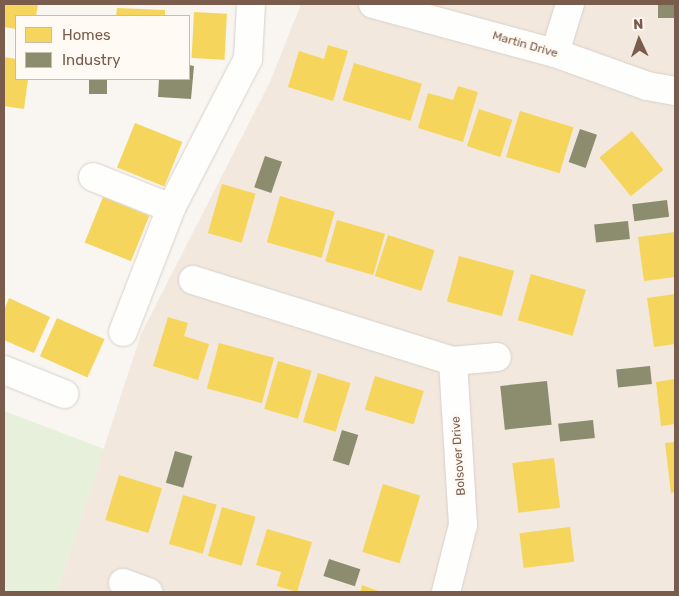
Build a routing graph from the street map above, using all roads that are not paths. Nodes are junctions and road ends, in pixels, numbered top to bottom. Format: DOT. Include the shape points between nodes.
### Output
graph roads {
  1 [pos="251,4"];
  2 [pos="373,4"];
  3 [pos="570,4"];
  4 [pos="555,52"];
  5 [pos="675,91"];
  6 [pos="93,177"];
  7 [pos="171,208"];
  8 [pos="193,280"];
  9 [pos="123,332"];
  10 [pos="497,357"];
  11 [pos="452,361"];
  12 [pos="4,370"];
  13 [pos="64,394"];
  14 [pos="123,583"];
  15 [pos="148,592"];
  16 [pos="446,592"];
  1 -- 7 [label="street" via="248,59"];
  2 -- 4 [label="street, Martin Drive"];
  3 -- 4 [label="street"];
  4 -- 5 [label="street, Martin Drive" via="648,86"];
  6 -- 7 [label="street"];
  7 -- 9 [label="street"];
  8 -- 11 [label="street"];
  10 -- 11 [label="street"];
  11 -- 16 [label="street, Bolsover Drive" via="463,525"];
  12 -- 13 [label="street"];
  14 -- 15 [label="street"];
}
